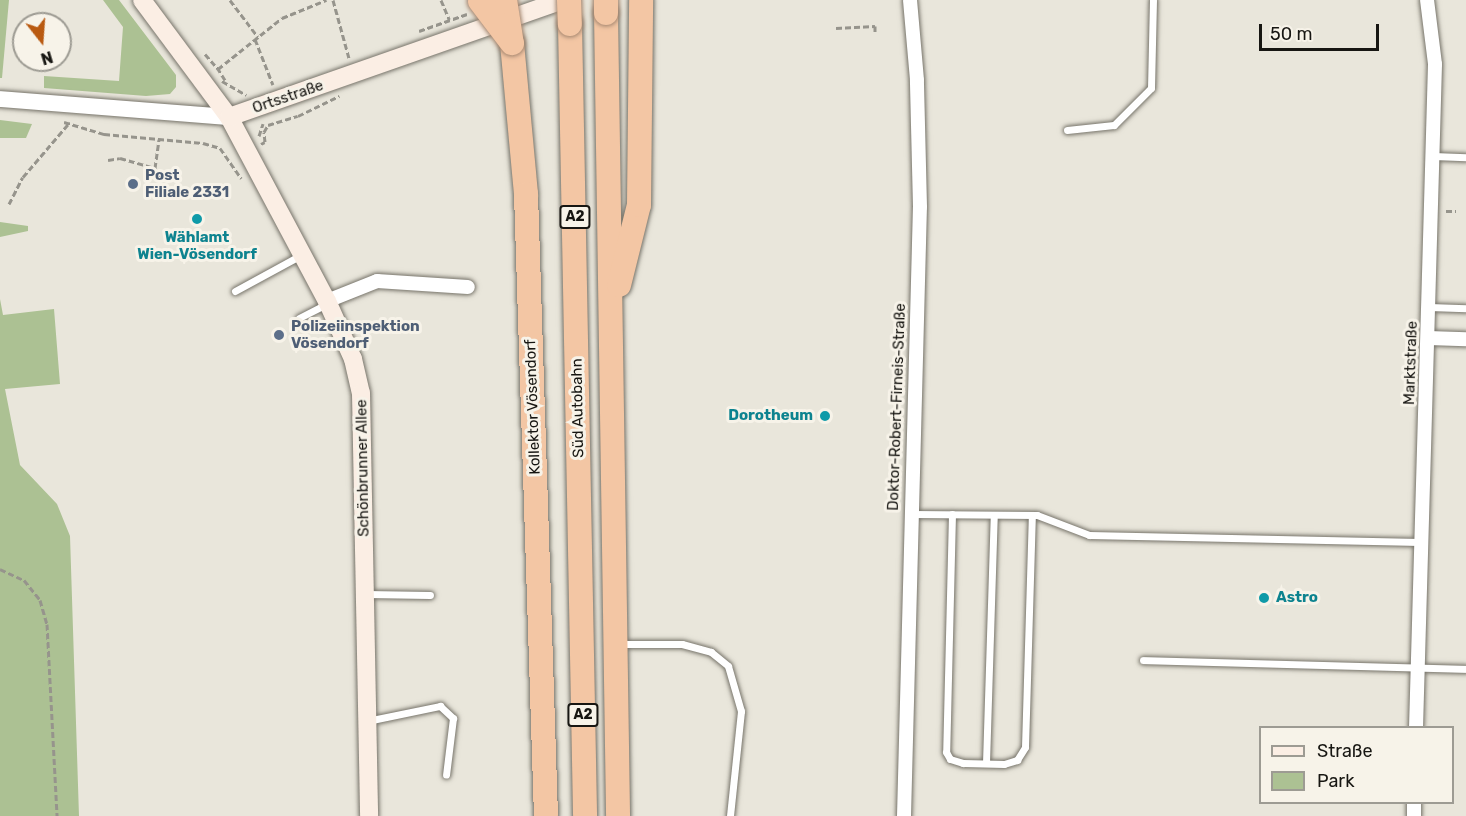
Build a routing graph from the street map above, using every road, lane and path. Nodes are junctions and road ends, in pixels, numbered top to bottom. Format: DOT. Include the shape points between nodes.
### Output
graph roads {
  1 [pos="142,0"];
  2 [pos="230,0"];
  3 [pos="326,0"];
  4 [pos="333,0"];
  5 [pos="505,0"];
  6 [pos="563,0"];
  7 [pos="568,0"];
  8 [pos="910,0"];
  9 [pos="1153,0"];
  10 [pos="1427,0"];
  11 [pos="479,1"];
  12 [pos="641,2"];
  13 [pos="606,7"];
  14 [pos="836,28"];
  15 [pos="875,33"];
  16 [pos="257,38"];
  17 [pos="512,43"];
  18 [pos="349,58"];
  19 [pos="226,81"];
  20 [pos="273,84"];
  21 [pos="0,99"];
  22 [pos="229,117"];
  23 [pos="58,121"];
  24 [pos="70,122"];
  25 [pos="1067,130"];
  26 [pos="159,139"];
  27 [pos="1433,156"];
  28 [pos="1466,157"];
  29 [pos="108,160"];
  30 [pos="155,168"];
  31 [pos="243,181"];
  32 [pos="168,196"];
  33 [pos="9,204"];
  34 [pos="1445,211"];
  35 [pos="1456,211"];
  36 [pos="303,254"];
  37 [pos="468,287"];
  38 [pos="235,291"];
  39 [pos="328,302"];
  40 [pos="1429,307"];
  41 [pos="1466,308"];
  42 [pos="611,317"];
  43 [pos="299,318"];
  44 [pos="1428,338"];
  45 [pos="1466,339"];
  46 [pos="910,514"];
  47 [pos="952,514"];
  48 [pos="994,515"];
  49 [pos="1032,515"];
  50 [pos="1422,542"];
  51 [pos="0,570"];
  52 [pos="366,594"];
  53 [pos="430,595"];
  54 [pos="616,644"];
  55 [pos="1143,660"];
  56 [pos="1418,667"];
  57 [pos="1466,669"];
  58 [pos="368,722"];
  59 [pos="1416,726"];
  60 [pos="986,763"];
  61 [pos="446,775"];
  62 [pos="57,816"];
  63 [pos="369,816"];
  64 [pos="546,816"];
  65 [pos="585,816"];
  66 [pos="618,816"];
  67 [pos="730,816"];
  68 [pos="904,816"];
  1 -- 22 [label="main road, Schönbrunner Allee"];
  2 -- 16 [label="path"];
  3 -- 16 [label="path" via="282,18"];
  4 -- 18 [label="path"];
  5 -- 17 [label="highway, Kollektor Vösendorf, bridge"];
  6 -- 22 [label="main road, Ortsstraße"];
  7 -- 65 [label="highway, Süd Autobahn / A2, bridge"];
  8 -- 46 [label="street, Doktor-Robert-Firneis-Straße" via="917,80 920,207"];
  9 -- 25 [label="lane" via="1151,88 1114,125"];
  10 -- 27 [label="street, Marktstraße" via="1435,64"];
  11 -- 17 [label="highway, bridge"];
  12 -- 42 [label="highway" via="639,205"];
  13 -- 42 [label="highway, A2"];
  14 -- 15 [label="path" via="875,26"];
  16 -- 19 [label="path" via="218,69"];
  16 -- 20 [label="path"];
  17 -- 64 [label="highway, Kollektor Vösendorf" via="526,194"];
  21 -- 22 [label="street, Ortsstraße"];
  22 -- 36 [label="main road, Schönbrunner Allee"];
  23 -- 24 [label="path"];
  24 -- 26 [label="path" via="104,134"];
  24 -- 33 [label="path" via="23,177"];
  26 -- 30 [label="path"];
  26 -- 31 [label="path" via="203,142 220,148"];
  27 -- 28 [label="lane"];
  27 -- 40 [label="street, Marktstraße"];
  29 -- 30 [label="path" via="120,158"];
  30 -- 32 [label="path"];
  34 -- 35 [label="path"];
  36 -- 38 [label="lane"];
  36 -- 39 [label="main road, Schönbrunner Allee"];
  37 -- 39 [label="street" via="377,281"];
  39 -- 43 [label="lane"];
  39 -- 52 [label="main road, Schönbrunner Allee" via="352,358 361,393"];
  40 -- 41 [label="lane"];
  40 -- 44 [label="street, Marktstraße"];
  42 -- 54 [label="highway, A2"];
  44 -- 45 [label="street"];
  44 -- 50 [label="street, Marktstraße"];
  46 -- 47 [label="lane"];
  46 -- 68 [label="street, Doktor-Robert-Firneis-Straße"];
  47 -- 48 [label="lane"];
  47 -- 60 [label="lane" via="946,752 950,759"];
  48 -- 49 [label="lane"];
  48 -- 60 [label="lane"];
  49 -- 50 [label="lane" via="1089,535"];
  49 -- 60 [label="lane" via="1025,747 1017,760"];
  50 -- 56 [label="street, Marktstraße"];
  51 -- 62 [label="path" via="24,580 40,600 47,624"];
  52 -- 53 [label="lane"];
  52 -- 58 [label="main road, Schönbrunner Allee"];
  54 -- 66 [label="highway, A2"];
  54 -- 67 [label="lane" via="682,644 711,652 728,666 741,711"];
  55 -- 56 [label="lane"];
  56 -- 57 [label="lane"];
  56 -- 59 [label="street, Marktstraße"];
  58 -- 61 [label="lane" via="440,706 453,718"];
  58 -- 63 [label="main road, Schönbrunner Allee"];
}
